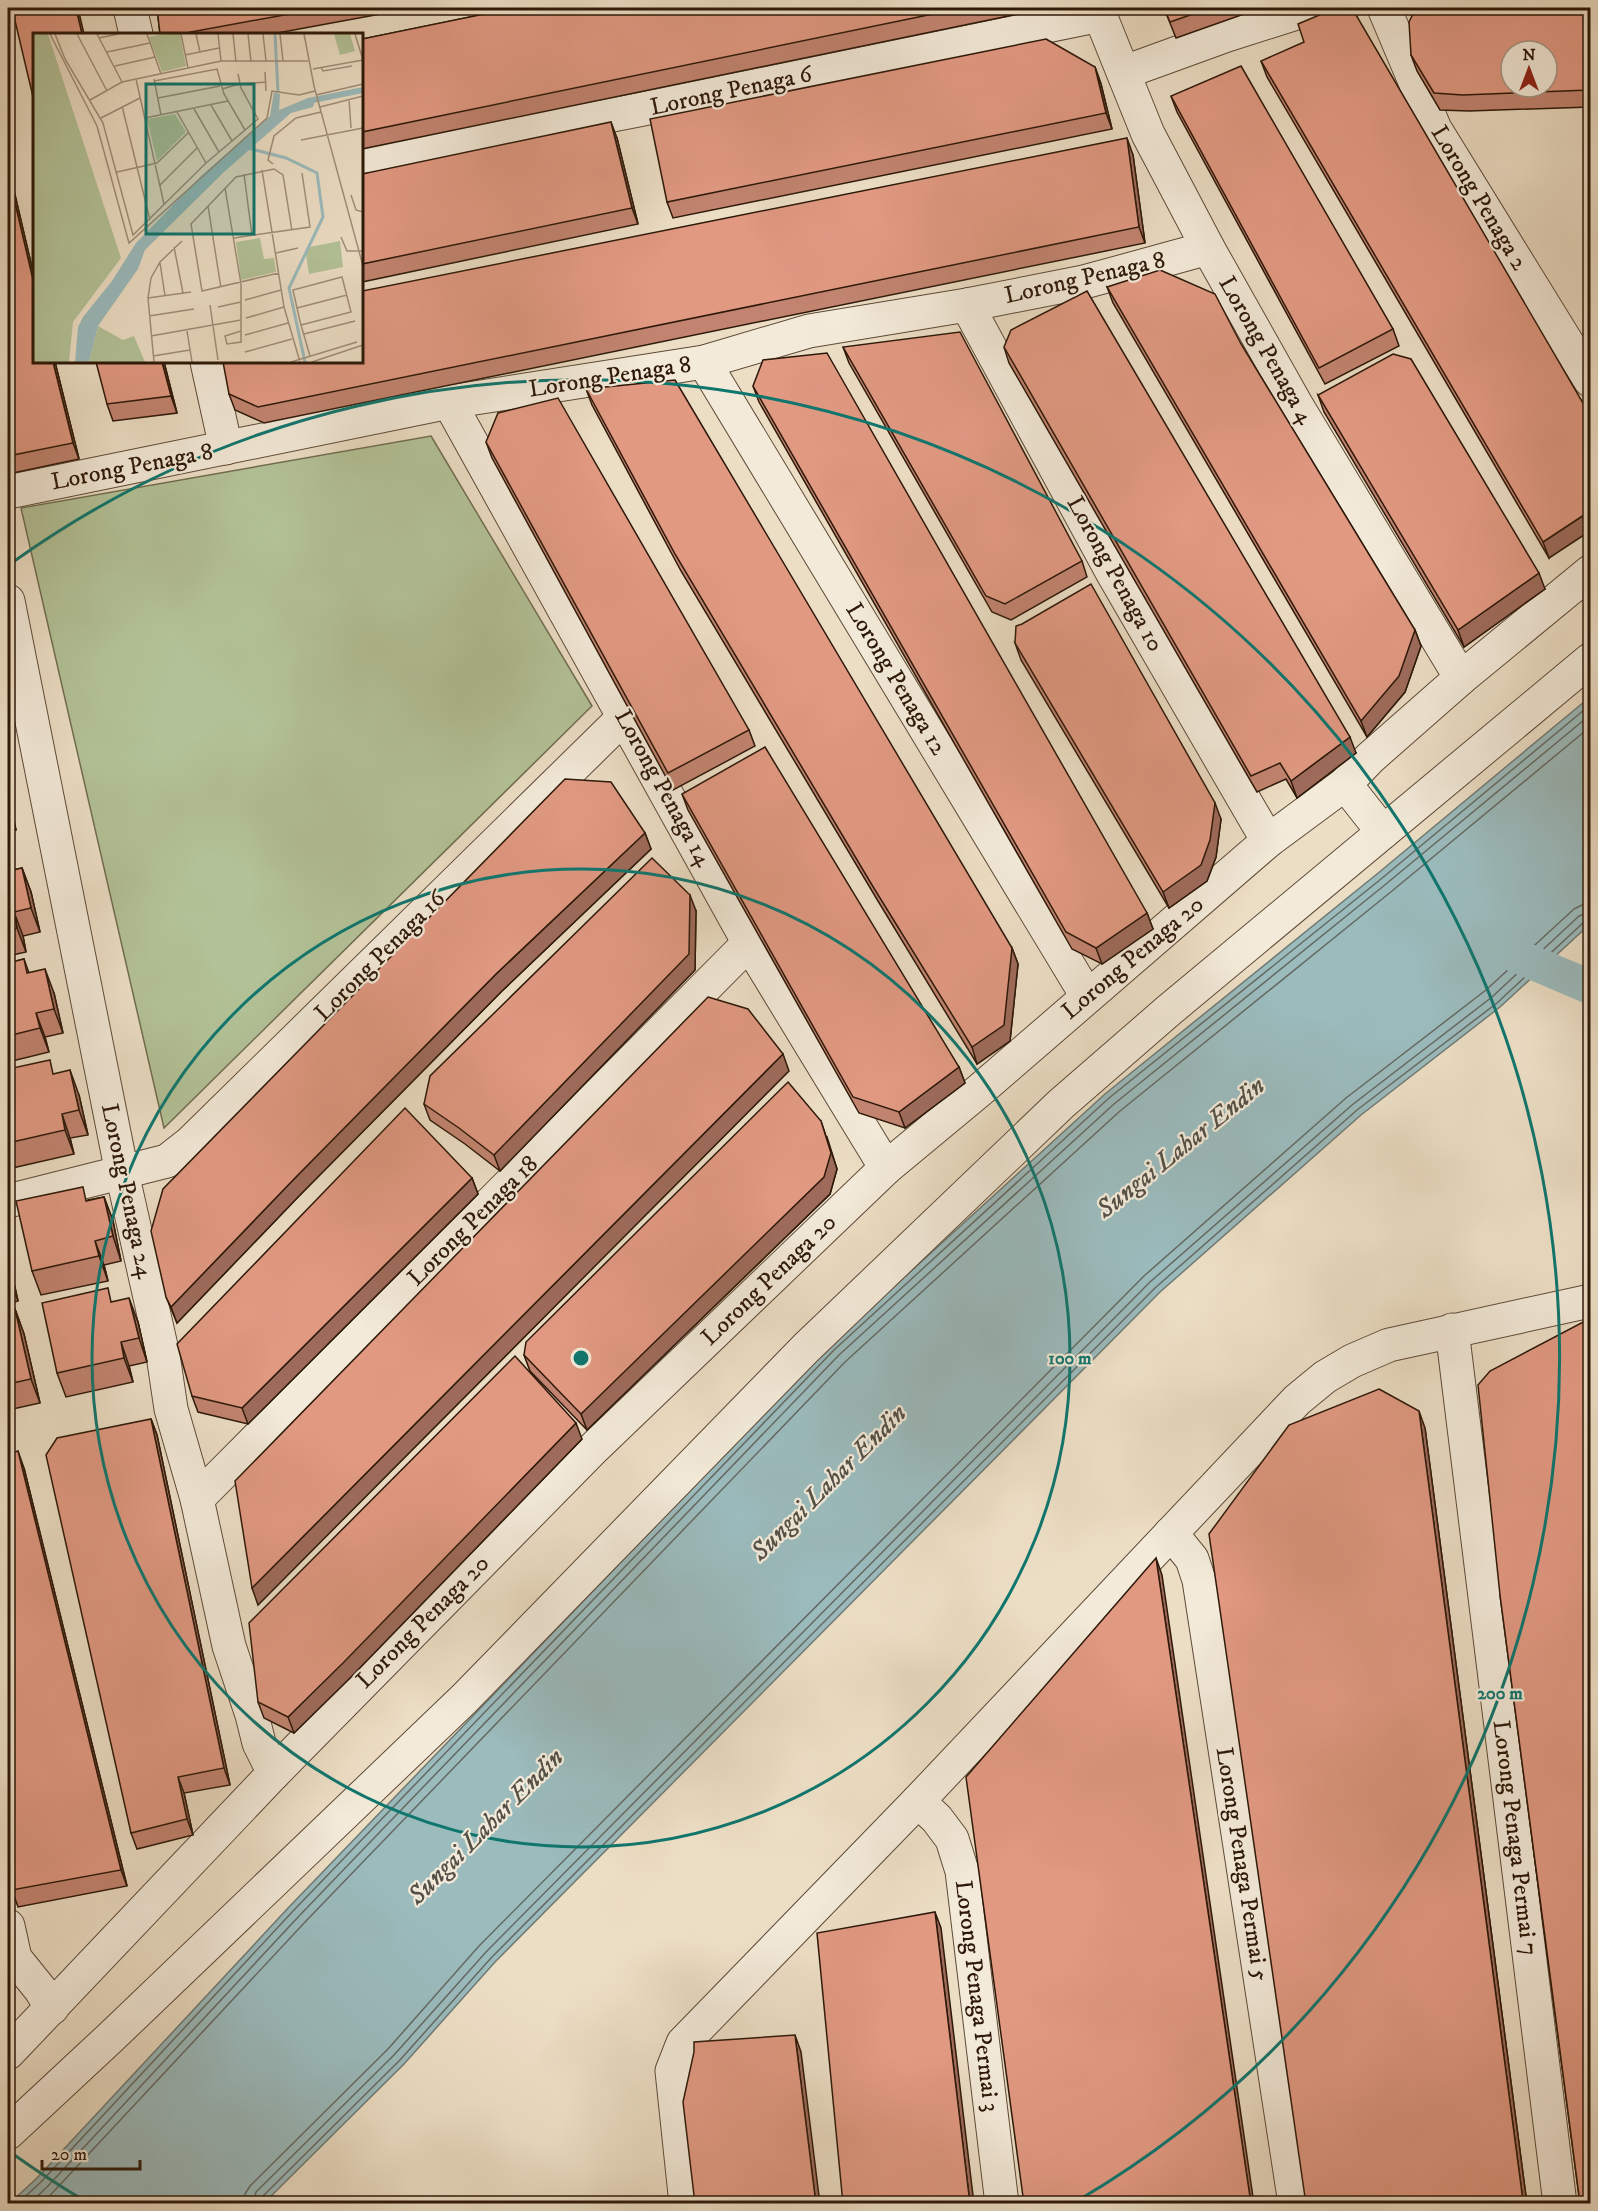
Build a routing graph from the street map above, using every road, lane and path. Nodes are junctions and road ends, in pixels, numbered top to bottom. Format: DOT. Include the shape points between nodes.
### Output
graph roads {
  1 [pos="130,8"];
  2 [pos="1312,8"];
  3 [pos="1384,8"];
  4 [pos="1100,11"];
  5 [pos="136,33"];
  6 [pos="1125,72"];
  7 [pos="363,164"];
  8 [pos="1208,248"];
  9 [pos="967,305"];
  10 [pos="704,362"];
  11 [pos="207,363"];
  12 [pos="1590,380"];
  13 [pos="449,402"];
  14 [pos="226,448"];
  15 [pos="8,492"];
  16 [pos="1590,572"];
  17 [pos="8,602"];
  18 [pos="1590,660"];
  19 [pos="1461,678"];
  20 [pos="624,717"];
  21 [pos="1345,784"];
  22 [pos="1383,832"];
  23 [pos="1268,842"];
  24 [pos="749,943"];
  25 [pos="1088,996"];
  26 [pos="886,1168"];
  27 [pos="122,1173"];
  28 [pos="8,1201"];
  29 [pos="1590,1301"];
  30 [pos="1452,1330"];
  31 [pos="197,1499"];
  32 [pos="1171,1533"];
  33 [pos="274,1773"];
  34 [pos="918,1801"];
  35 [pos="8,1926"];
  36 [pos="52,2008"];
  37 [pos="8,2053"];
  38 [pos="8,2133"];
  39 [pos="686,2204"];
  40 [pos="1002,2204"];
  41 [pos="1295,2204"];
  42 [pos="1560,2204"];
  1 -- 5 [label="street"];
  2 -- 6 [label="street"];
  3 -- 12 [label="street, Lorong Penaga 2" via="1435,129"];
  4 -- 6 [label="street, Lorong Penaga 4"];
  4 -- 7 [label="street, Lorong Penaga 6" via="650,108"];
  6 -- 8 [label="street, Lorong Penaga 4" via="1148,134"];
  8 -- 9 [label="street, Lorong Penaga 8" via="1084,282"];
  8 -- 19 [label="street, Lorong Penaga 4" via="1297,406"];
  9 -- 10 [label="street, Lorong Penaga 8" via="810,332"];
  9 -- 23 [label="street, Lorong Penaga 10" via="1112,572"];
  10 -- 13 [label="street, Lorong Penaga 8"];
  10 -- 25 [label="street, Lorong Penaga 12"];
  11 -- 14 [label="street"];
  13 -- 14 [label="street, Lorong Penaga 8"];
  13 -- 20 [label="street, Lorong Penaga 14"];
  14 -- 15 [label="street, Lorong Penaga 8"];
  16 -- 19 [label="street, Lorong Penaga 20"];
  17 -- 27 [label="street, Lorong Penaga 24"];
  18 -- 22 [label="street"];
  19 -- 21 [label="street, Lorong Penaga 20"];
  20 -- 24 [label="street, Lorong Penaga 14"];
  20 -- 27 [label="street, Lorong Penaga 16" via="190,1143 167,1161"];
  21 -- 22 [label="street"];
  21 -- 23 [label="street, Lorong Penaga 20"];
  22 -- 38 [label="street" via="1061,1104 806,1348 464,1699"];
  23 -- 25 [label="street, Lorong Penaga 20"];
  24 -- 26 [label="street, Lorong Penaga 14"];
  24 -- 31 [label="street, Lorong Penaga 18"];
  25 -- 26 [label="street, Lorong Penaga 20"];
  26 -- 33 [label="street, Lorong Penaga 20" via="595,1447"];
  27 -- 28 [label="street, Lorong Penaga 16"];
  27 -- 31 [label="street, Lorong Penaga 24" via="163,1355 171,1409"];
  29 -- 30 [label="street"];
  30 -- 32 [label="street" via="1389,1345 1325,1377 1297,1400"];
  30 -- 42 [label="street, Lorong Penaga Permai 7"];
  31 -- 33 [label="street, Lorong Penaga 24" via="229,1646 260,1743"];
  32 -- 34 [label="street"];
  32 -- 41 [label="street, Lorong Penaga Permai 5" via="1192,1558 1198,1580"];
  33 -- 36 [label="street, Lorong Penaga 20"];
  34 -- 39 [label="street" via="683,2043 672,2071"];
  34 -- 40 [label="street, Lorong Penaga Permai 3" via="952,1839 962,1871"];
  35 -- 36 [label="street" via="15,1958"];
  36 -- 37 [label="street, Lorong Penaga 20"];
}
